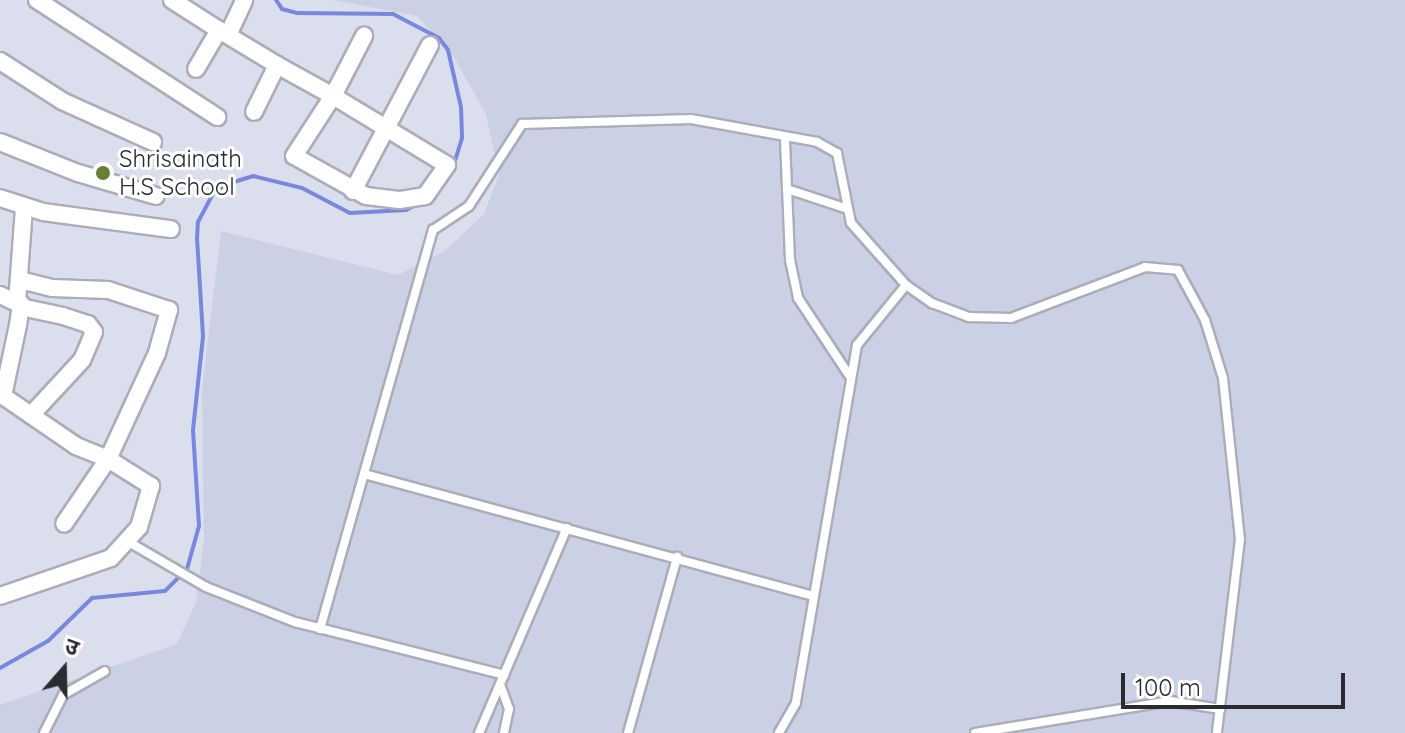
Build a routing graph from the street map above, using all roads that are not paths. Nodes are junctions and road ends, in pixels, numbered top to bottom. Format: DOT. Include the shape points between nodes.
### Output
graph roads {
  1 [pos="37,0"];
  2 [pos="172,0"];
  3 [pos="244,0"];
  4 [pos="224,33"];
  5 [pos="364,36"];
  6 [pos="430,45"];
  7 [pos="0,61"];
  8 [pos="277,65"];
  9 [pos="196,69"];
  10 [pos="333,96"];
  11 [pos="254,112"];
  12 [pos="217,117"];
  13 [pos="389,129"];
  14 [pos="785,140"];
  15 [pos="0,142"];
  16 [pos="153,142"];
  17 [pos="787,189"];
  18 [pos="353,191"];
  19 [pos="156,196"];
  20 [pos="0,198"];
  21 [pos="24,207"];
  22 [pos="848,209"];
  23 [pos="171,229"];
  24 [pos="19,280"];
  25 [pos="906,285"];
  26 [pos="0,295"];
  27 [pos="19,305"];
  28 [pos="0,318"];
  29 [pos="18,325"];
  30 [pos="849,375"];
  31 [pos="2,397"];
  32 [pos="31,415"];
  33 [pos="108,459"];
  34 [pos="364,474"];
  35 [pos="64,524"];
  36 [pos="567,528"];
  37 [pos="131,544"];
  38 [pos="677,557"];
  39 [pos="0,596"];
  40 [pos="812,596"];
  41 [pos="320,629"];
  42 [pos="105,671"];
  43 [pos="504,675"];
  44 [pos="501,687"];
  45 [pos="1220,709"];
  46 [pos="44,733"];
  47 [pos="479,733"];
  48 [pos="504,733"];
  49 [pos="628,733"];
  50 [pos="779,733"];
  51 [pos="975,733"];
  52 [pos="1217,733"];
  1 -- 12 [label="street"];
  2 -- 4 [label="street"];
  3 -- 4 [label="street"];
  4 -- 8 [label="street"];
  4 -- 9 [label="street"];
  5 -- 10 [label="street"];
  6 -- 13 [label="street"];
  7 -- 16 [label="street" via="62,101"];
  8 -- 10 [label="street"];
  8 -- 11 [label="street"];
  10 -- 13 [label="street"];
  10 -- 18 [label="street" via="294,156"];
  13 -- 18 [label="street"];
  13 -- 18 [label="street" via="447,165 425,196 399,200"];
  14 -- 17 [label="lane"];
  14 -- 22 [label="lane" via="817,142 837,153"];
  14 -- 34 [label="lane" via="691,119 522,124 469,206 433,230"];
  15 -- 19 [label="street"];
  17 -- 22 [label="lane"];
  17 -- 30 [label="lane" via="790,260 798,298"];
  20 -- 21 [label="street"];
  21 -- 23 [label="street"];
  21 -- 24 [label="street"];
  22 -- 25 [label="lane" via="851,223"];
  24 -- 27 [label="street"];
  24 -- 33 [label="street" via="52,288 108,290 169,310 157,353"];
  25 -- 30 [label="lane" via="857,345"];
  25 -- 45 [label="lane" via="932,303 969,317 1011,318 1145,267 1178,270 1205,320 1223,378 1240,539"];
  26 -- 27 [label="street"];
  27 -- 29 [label="street"];
  27 -- 32 [label="street" via="88,324 94,332 82,360"];
  28 -- 29 [label="street"];
  29 -- 31 [label="street"];
  30 -- 40 [label="lane"];
  31 -- 32 [label="street"];
  32 -- 33 [label="street"];
  33 -- 35 [label="street"];
  33 -- 37 [label="street" via="141,476 153,493"];
  34 -- 36 [label="lane"];
  34 -- 41 [label="lane"];
  36 -- 38 [label="lane"];
  36 -- 43 [label="lane"];
  37 -- 39 [label="street" via="111,558"];
  37 -- 41 [label="lane" via="192,579"];
  38 -- 40 [label="lane"];
  38 -- 49 [label="lane"];
  40 -- 50 [label="lane" via="796,703"];
  41 -- 43 [label="lane"];
  42 -- 46 [label="lane" via="63,695"];
  43 -- 44 [label="lane"];
  44 -- 47 [label="lane" via="486,707"];
  44 -- 48 [label="lane" via="509,709"];
  45 -- 51 [label="lane" via="1170,701"];
  45 -- 52 [label="lane"];
}
